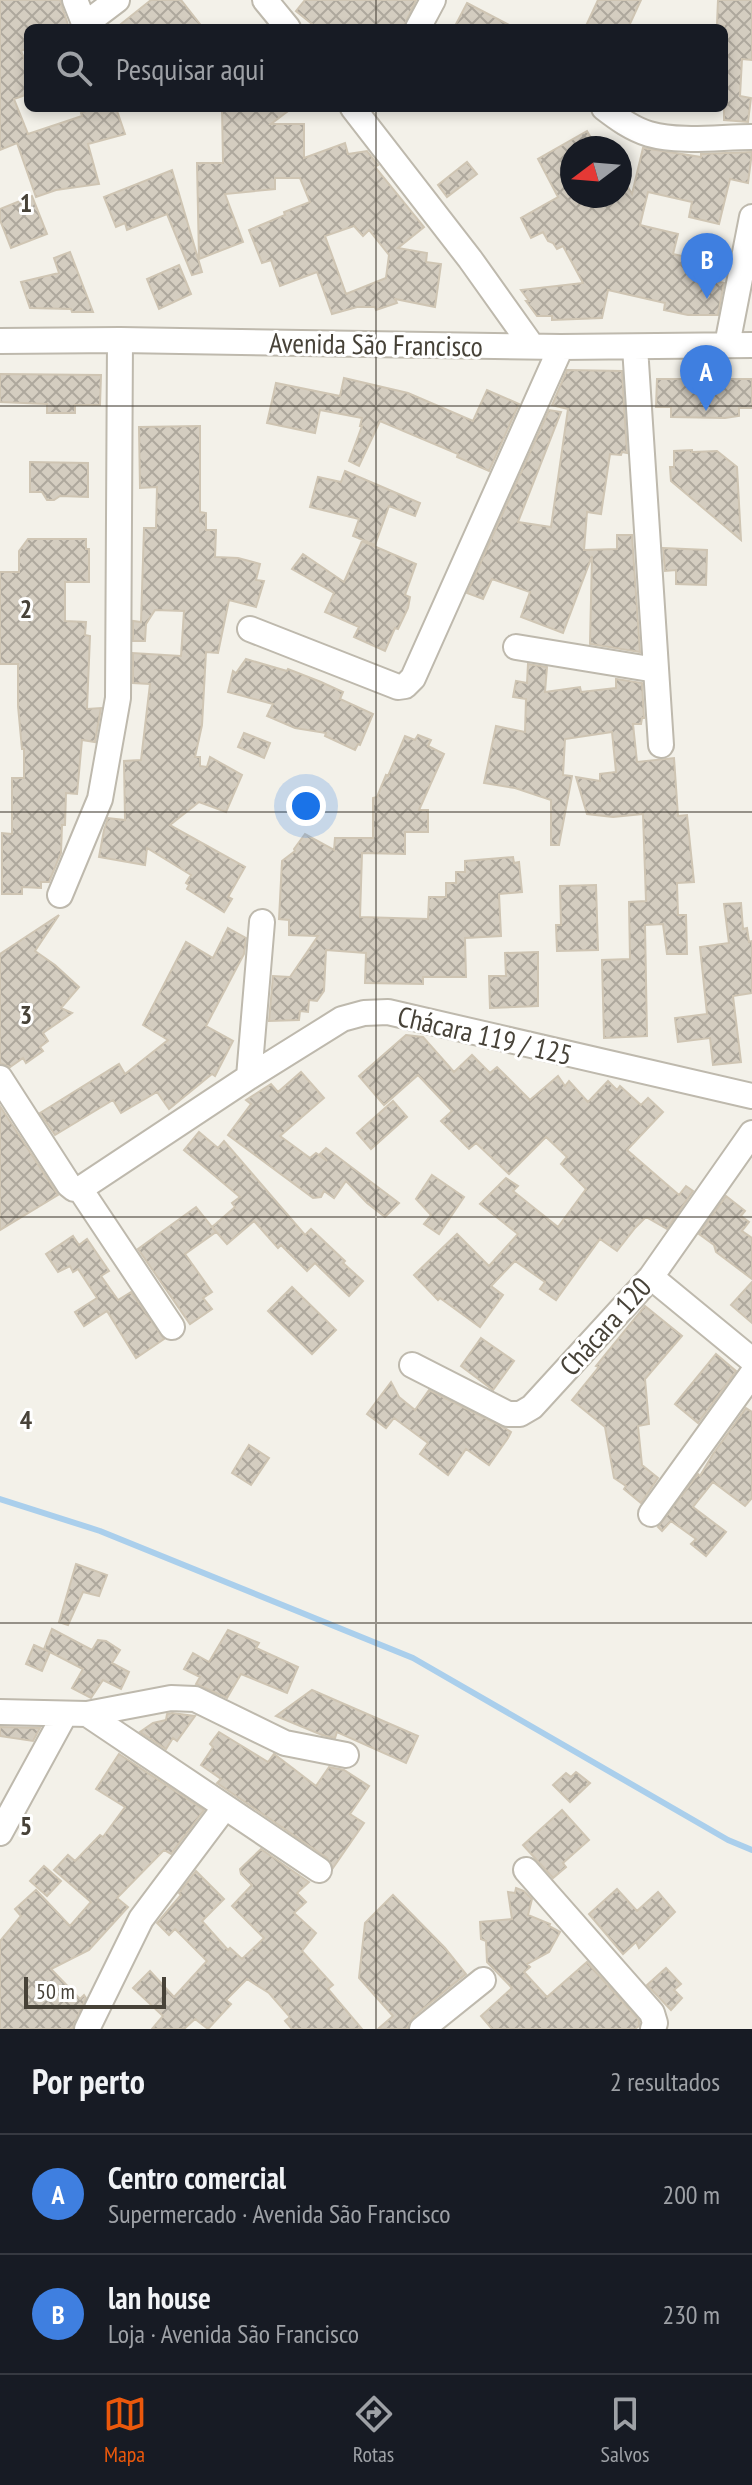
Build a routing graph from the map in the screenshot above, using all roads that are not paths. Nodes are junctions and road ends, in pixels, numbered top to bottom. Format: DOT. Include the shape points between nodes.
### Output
graph roads {
  1 [pos="75,0"];
  2 [pos="117,0"];
  3 [pos="265,0"];
  4 [pos="433,0"];
  5 [pos="84,24"];
  6 [pos="89,24"];
  7 [pos="285,24"];
  8 [pos="420,24"];
  9 [pos="610,112"];
  10 [pos="365,114"];
  11 [pos="752,137"];
  12 [pos="752,217"];
  13 [pos="120,340"];
  14 [pos="0,341"];
  15 [pos="727,345"];
  16 [pos="752,345"];
  17 [pos="532,346"];
  18 [pos="561,347"];
  19 [pos="635,347"];
  20 [pos="250,629"];
  21 [pos="516,647"];
  22 [pos="656,670"];
  23 [pos="661,745"];
  24 [pos="60,895"];
  25 [pos="262,922"];
  26 [pos="249,1077"];
  27 [pos="0,1078"];
  28 [pos="752,1096"];
  29 [pos="752,1133"];
  30 [pos="77,1189"];
  31 [pos="651,1277"];
  32 [pos="172,1327"];
  33 [pos="752,1360"];
  34 [pos="412,1365"];
  35 [pos="752,1374"];
  36 [pos="651,1514"];
  37 [pos="0,1712"];
  38 [pos="76,1714"];
  39 [pos="346,1755"];
  40 [pos="225,1807"];
  41 [pos="0,1833"];
  42 [pos="319,1870"];
  43 [pos="526,1870"];
  44 [pos="483,1980"];
  45 [pos="87,2029"];
  46 [pos="422,2029"];
  47 [pos="653,2029"];
  1 -- 5 [label="street"];
  2 -- 6 [label="street"];
  3 -- 7 [label="street"];
  4 -- 8 [label="street"];
  9 -- 11 [label="street" via="647,133 672,138"];
  10 -- 17 [label="street"];
  12 -- 15 [label="street"];
  13 -- 14 [label="street, Avenida São Francisco"];
  13 -- 17 [label="street, Avenida São Francisco"];
  13 -- 24 [label="street" via="118,698 100,799"];
  15 -- 16 [label="street, Avenida São Francisco"];
  15 -- 19 [label="street, Avenida São Francisco"];
  17 -- 18 [label="street, Avenida São Francisco"];
  18 -- 19 [label="street, Avenida São Francisco"];
  18 -- 20 [label="street" via="405,686"];
  19 -- 22 [label="street"];
  21 -- 22 [label="street"];
  22 -- 23 [label="street"];
  25 -- 26 [label="street"];
  26 -- 28 [label="street, Chácara 119 / 125" via="342,1019 388,1012"];
  26 -- 30 [label="street, Chácara 119 / 125"];
  27 -- 30 [label="street"];
  29 -- 31 [label="street, Chácara 120"];
  30 -- 32 [label="street"];
  31 -- 33 [label="street"];
  31 -- 34 [label="street, Chácara 120" via="520,1414 508,1414"];
  35 -- 36 [label="street"];
  37 -- 38 [label="street"];
  38 -- 39 [label="street" via="195,1699 285,1743"];
  38 -- 40 [label="street"];
  38 -- 41 [label="street"];
  40 -- 42 [label="street"];
  40 -- 45 [label="street" via="141,1919"];
  43 -- 47 [label="street" via="652,2013"];
  44 -- 46 [label="street"];
}
